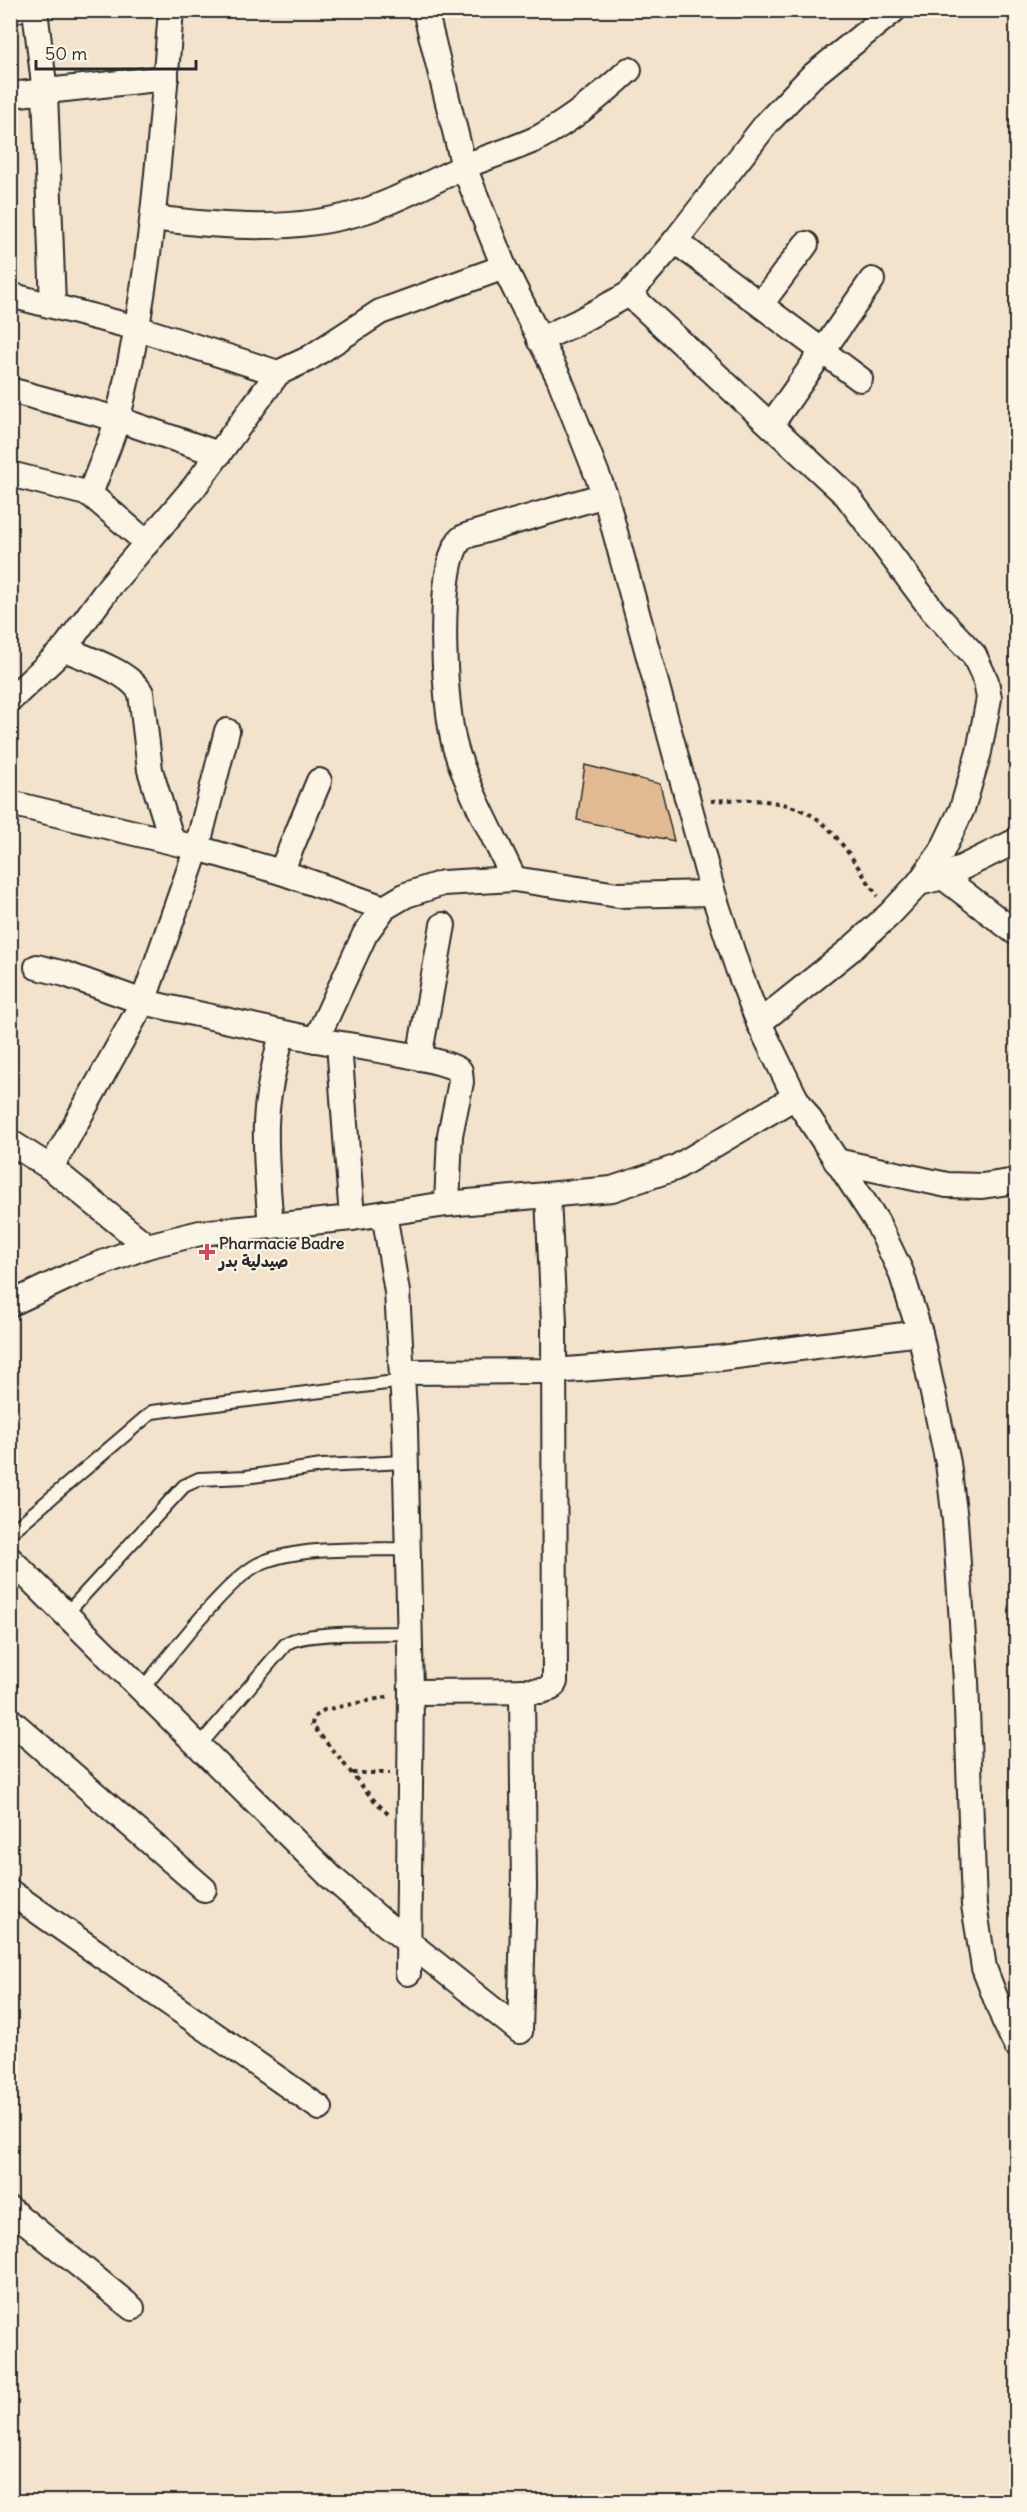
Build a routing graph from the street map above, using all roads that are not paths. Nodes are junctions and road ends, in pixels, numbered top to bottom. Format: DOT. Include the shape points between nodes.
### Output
graph roads {
  1 [pos="16,10"];
  2 [pos="35,10"];
  3 [pos="171,10"];
  4 [pos="425,10"];
  5 [pos="894,10"];
  6 [pos="10,11"];
  7 [pos="629,70"];
  8 [pos="166,78"];
  9 [pos="45,92"];
  10 [pos="10,95"];
  11 [pos="464,167"];
  12 [pos="153,218"];
  13 [pos="675,241"];
  14 [pos="806,244"];
  15 [pos="504,267"];
  16 [pos="872,280"];
  17 [pos="628,294"];
  18 [pos="10,295"];
  19 [pos="761,304"];
  20 [pos="53,305"];
  21 [pos="137,328"];
  22 [pos="539,339"];
  23 [pos="824,351"];
  24 [pos="278,374"];
  25 [pos="860,379"];
  26 [pos="10,390"];
  27 [pos="117,419"];
  28 [pos="771,425"];
  29 [pos="219,454"];
  30 [pos="10,474"];
  31 [pos="90,495"];
  32 [pos="605,495"];
  33 [pos="147,543"];
  34 [pos="64,649"];
  35 [pos="10,700"];
  36 [pos="227,731"];
  37 [pos="319,781"];
  38 [pos="10,803"];
  39 [pos="172,841"];
  40 [pos="1017,842"];
  41 [pos="197,848"];
  42 [pos="280,872"];
  43 [pos="943,877"];
  44 [pos="514,879"];
  45 [pos="919,883"];
  46 [pos="713,893"];
  47 [pos="384,908"];
  48 [pos="443,925"];
  49 [pos="1017,933"];
  50 [pos="37,967"];
  51 [pos="143,1002"];
  52 [pos="759,1023"];
  53 [pos="282,1033"];
  54 [pos="328,1042"];
  55 [pos="419,1058"];
  56 [pos="795,1097"];
  57 [pos="10,1142"];
  58 [pos="836,1161"];
  59 [pos="51,1168"];
  60 [pos="1017,1181"];
  61 [pos="548,1197"];
  62 [pos="447,1204"];
  63 [pos="384,1213"];
  64 [pos="352,1218"];
  65 [pos="271,1226"];
  66 [pos="147,1246"];
  67 [pos="10,1304"];
  68 [pos="920,1333"];
  69 [pos="554,1371"];
  70 [pos="402,1377"];
  71 [pos="405,1462"];
  72 [pos="10,1533"];
  73 [pos="407,1549"];
  74 [pos="10,1559"];
  75 [pos="66,1614"];
  76 [pos="409,1634"];
  77 [pos="142,1689"];
  78 [pos="522,1691"];
  79 [pos="411,1692"];
  80 [pos="10,1720"];
  81 [pos="200,1746"];
  82 [pos="204,1889"];
  83 [pos="10,1892"];
  84 [pos="409,1942"];
  85 [pos="408,1973"];
  86 [pos="1017,2045"];
  87 [pos="320,2108"];
  88 [pos="10,2209"];
  89 [pos="132,2308"];
  1 -- 6 [label="street"];
  2 -- 9 [label="street"];
  3 -- 8 [label="street"];
  4 -- 11 [label="street"];
  5 -- 13 [label="street" via="811,77 774,116"];
  7 -- 11 [label="street" via="580,113 537,138"];
  8 -- 9 [label="street"];
  8 -- 12 [label="street"];
  9 -- 10 [label="street"];
  9 -- 20 [label="street"];
  11 -- 12 [label="street" via="416,192 364,211 305,225 254,228"];
  11 -- 15 [label="street"];
  12 -- 21 [label="street"];
  13 -- 17 [label="street"];
  13 -- 19 [label="street"];
  14 -- 19 [label="street"];
  15 -- 22 [label="street"];
  15 -- 24 [label="street" via="380,312"];
  16 -- 23 [label="street"];
  17 -- 22 [label="street"];
  17 -- 28 [label="street"];
  18 -- 20 [label="street"];
  19 -- 23 [label="street"];
  20 -- 21 [label="street"];
  21 -- 24 [label="street"];
  21 -- 27 [label="street"];
  22 -- 32 [label="street" via="559,378"];
  23 -- 25 [label="street"];
  23 -- 28 [label="street"];
  24 -- 29 [label="street"];
  26 -- 27 [label="street"];
  27 -- 29 [label="street"];
  27 -- 31 [label="street"];
  28 -- 45 [label="street" via="847,496 933,611 974,655 986,681 989,698 979,752 962,809 942,851"];
  29 -- 33 [label="street"];
  30 -- 31 [label="street"];
  31 -- 33 [label="street"];
  32 -- 44 [label="street" via="469,535 460,539 450,561 444,616 449,719 464,773"];
  32 -- 46 [label="street"];
  33 -- 34 [label="street"];
  34 -- 35 [label="street"];
  34 -- 39 [label="street" via="121,675 141,693 150,770"];
  36 -- 41 [label="street"];
  37 -- 42 [label="street"];
  38 -- 39 [label="street"];
  39 -- 41 [label="street"];
  40 -- 43 [label="street"];
  41 -- 42 [label="street"];
  41 -- 51 [label="street"];
  42 -- 47 [label="street"];
  43 -- 45 [label="street"];
  43 -- 49 [label="street"];
  44 -- 46 [label="street" via="618,895"];
  44 -- 47 [label="street" via="443,883 406,895"];
  45 -- 52 [label="street" via="850,950"];
  46 -- 52 [label="street"];
  47 -- 54 [label="street" via="365,934"];
  48 -- 55 [label="street"];
  50 -- 51 [label="street"];
  51 -- 53 [label="street"];
  51 -- 59 [label="street"];
  52 -- 56 [label="street"];
  53 -- 54 [label="street"];
  53 -- 65 [label="street" via="266,1122"];
  54 -- 55 [label="street"];
  54 -- 64 [label="street"];
  55 -- 62 [label="street" via="452,1066 461,1076 450,1135"];
  56 -- 58 [label="street"];
  56 -- 61 [label="street" via="675,1168 612,1189"];
  57 -- 59 [label="street"];
  58 -- 60 [label="street" via="962,1187"];
  58 -- 68 [label="street" via="892,1251"];
  59 -- 66 [label="street"];
  61 -- 62 [label="street"];
  61 -- 69 [label="street"];
  62 -- 63 [label="street"];
  63 -- 64 [label="street"];
  63 -- 70 [label="street" via="397,1293"];
  64 -- 65 [label="street"];
  65 -- 66 [label="street" via="200,1233"];
  66 -- 67 [label="street"];
  68 -- 69 [label="street" via="721,1358"];
  68 -- 86 [label="street" via="956,1520 974,1905 984,1968"];
  69 -- 70 [label="street"];
  69 -- 78 [label="street" via="555,1677 553,1686 546,1691"];
  70 -- 71 [label="street"];
  70 -- 72 [label="lane" via="152,1413"];
  71 -- 73 [label="street"];
  71 -- 75 [label="lane" via="322,1466 246,1478 194,1480 184,1486"];
  73 -- 76 [label="street"];
  73 -- 77 [label="lane" via="298,1554 260,1563 220,1598"];
  74 -- 75 [label="street"];
  75 -- 77 [label="street"];
  76 -- 79 [label="street"];
  76 -- 81 [label="lane" via="293,1638"];
  77 -- 81 [label="street"];
  78 -- 79 [label="street"];
  78 -- 84 [label="street" via="524,1887 520,2031"];
  79 -- 84 [label="street"];
  80 -- 82 [label="street"];
  81 -- 84 [label="street" via="331,1877"];
  83 -- 87 [label="street"];
  84 -- 85 [label="street"];
  88 -- 89 [label="street"];
}
